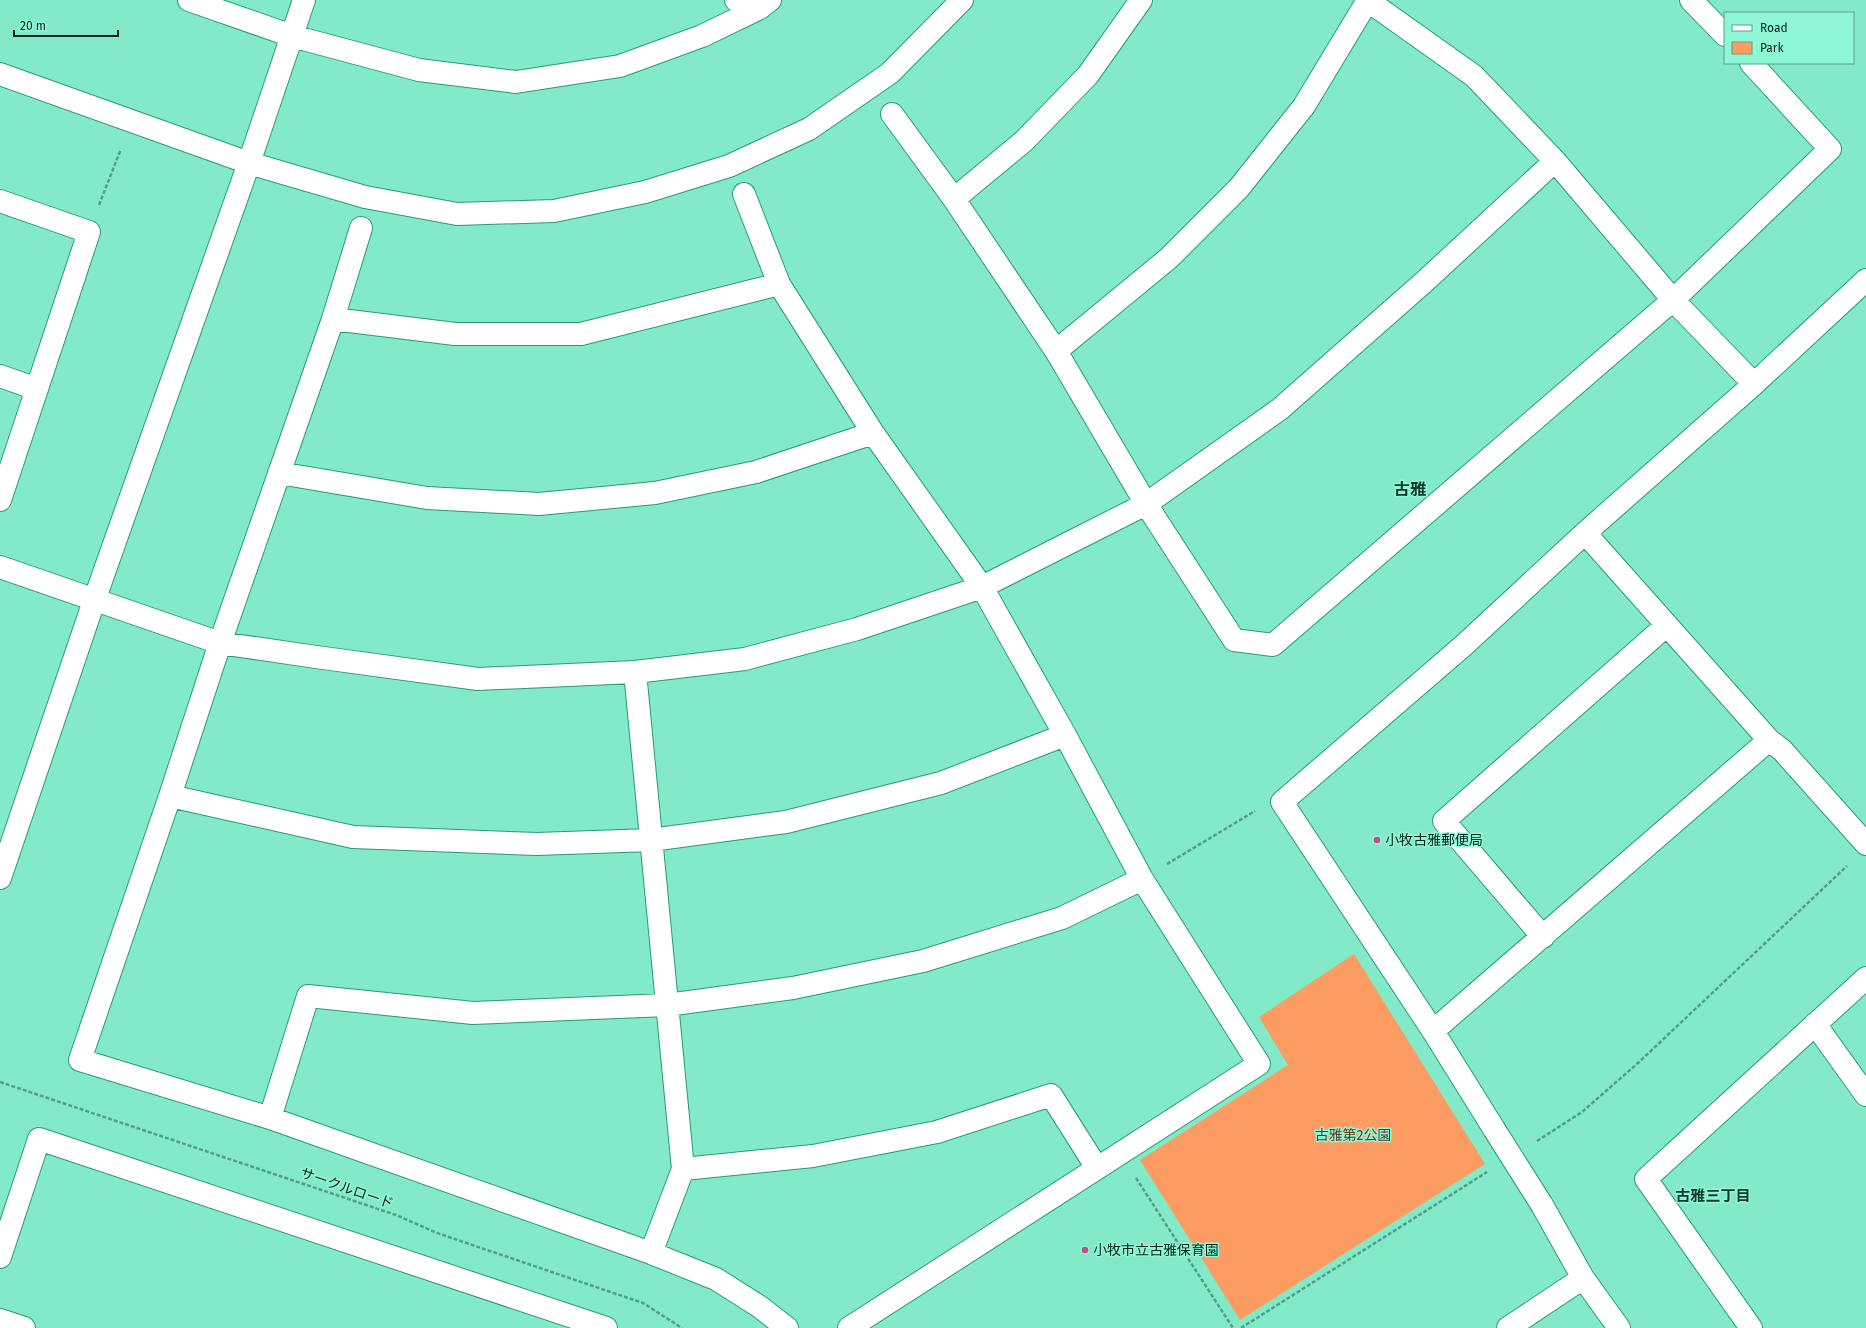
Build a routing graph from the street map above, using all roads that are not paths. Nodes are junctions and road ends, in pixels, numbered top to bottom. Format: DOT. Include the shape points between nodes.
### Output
graph roads {
  1 [pos="189,0"];
  2 [pos="304,0"];
  3 [pos="736,0"];
  4 [pos="962,0"];
  5 [pos="1141,0"];
  6 [pos="1368,0"];
  7 [pos="1691,0"];
  8 [pos="765,4"];
  9 [pos="1724,34"];
  10 [pos="292,36"];
  11 [pos="1752,64"];
  12 [pos="0,74"];
  13 [pos="892,114"];
  14 [pos="1555,161"];
  15 [pos="249,162"];
  16 [pos="744,194"];
  17 [pos="954,199"];
  18 [pos="0,201"];
  19 [pos="361,228"];
  20 [pos="1866,280"];
  21 [pos="780,284"];
  22 [pos="1673,300"];
  23 [pos="333,319"];
  24 [pos="1056,351"];
  25 [pos="0,376"];
  26 [pos="1754,384"];
  27 [pos="37,389"];
  28 [pos="873,433"];
  29 [pos="279,473"];
  30 [pos="0,500"];
  31 [pos="1146,504"];
  32 [pos="1585,533"];
  33 [pos="0,567"];
  34 [pos="982,587"];
  35 [pos="95,598"];
  36 [pos="1667,625"];
  37 [pos="220,642"];
  38 [pos="635,672"];
  39 [pos="1065,735"];
  40 [pos="1769,740"];
  41 [pos="170,796"];
  42 [pos="651,840"];
  43 [pos="1866,844"];
  44 [pos="0,878"];
  45 [pos="1142,879"];
  46 [pos="1543,937"];
  47 [pos="1866,978"];
  48 [pos="667,1005"];
  49 [pos="1816,1024"];
  50 [pos="1433,1032"];
  51 [pos="1866,1095"];
  52 [pos="270,1118"];
  53 [pos="1097,1168"];
  54 [pos="683,1169"];
  55 [pos="651,1252"];
  56 [pos="0,1257"];
  57 [pos="1583,1278"];
  58 [pos="0,1320"];
  59 [pos="24,1328"];
  60 [pos="606,1328"];
  61 [pos="787,1328"];
  62 [pos="848,1328"];
  63 [pos="1508,1328"];
  64 [pos="1619,1328"];
  65 [pos="1751,1328"];
  1 -- 10 [label="street"];
  2 -- 10 [label="street"];
  3 -- 8 [label="street"];
  4 -- 15 [label="street" via="890,73 809,129 729,166 645,192 554,211 457,214 365,197"];
  5 -- 17 [label="street" via="1088,75 1024,140"];
  6 -- 14 [label="street" via="1474,76"];
  6 -- 24 [label="street" via="1304,106 1239,188 1169,258"];
  7 -- 9 [label="street"];
  8 -- 10 [label="street" via="702,36 620,66 516,82 419,70"];
  10 -- 15 [label="street"];
  11 -- 22 [label="street" via="1830,149"];
  12 -- 15 [label="street"];
  13 -- 17 [label="street"];
  14 -- 22 [label="street"];
  14 -- 31 [label="street" via="1424,282 1280,409"];
  15 -- 35 [label="street"];
  16 -- 21 [label="street"];
  17 -- 24 [label="street"];
  18 -- 27 [label="street" via="89,232"];
  19 -- 23 [label="street"];
  20 -- 26 [label="street"];
  21 -- 23 [label="street" via="581,334 454,334"];
  21 -- 28 [label="street"];
  22 -- 26 [label="street"];
  22 -- 31 [label="street" via="1273,645 1234,640"];
  23 -- 29 [label="street"];
  24 -- 31 [label="street"];
  25 -- 27 [label="street"];
  26 -- 32 [label="street"];
  27 -- 30 [label="street"];
  28 -- 29 [label="street" via="748,474 655,493 539,504 427,498"];
  28 -- 34 [label="street"];
  29 -- 37 [label="street"];
  31 -- 34 [label="street"];
  32 -- 36 [label="street"];
  32 -- 50 [label="street" via="1463,646 1282,802"];
  33 -- 35 [label="street"];
  34 -- 38 [label="street" via="858,629 745,659"];
  34 -- 39 [label="street"];
  35 -- 37 [label="street"];
  35 -- 44 [label="street"];
  36 -- 40 [label="street"];
  36 -- 46 [label="street" via="1444,821"];
  37 -- 38 [label="street" via="316,658 478,679"];
  37 -- 41 [label="street"];
  38 -- 42 [label="street"];
  39 -- 42 [label="street" via="941,783 786,822"];
  39 -- 45 [label="street"];
  40 -- 43 [label="street" via="1782,750"];
  40 -- 46 [label="street"];
  41 -- 42 [label="street" via="353,837 537,844"];
  41 -- 52 [label="street" via="80,1060"];
  42 -- 48 [label="street"];
  45 -- 48 [label="street" via="1062,918 923,961 793,988"];
  45 -- 53 [label="street" via="1259,1064"];
  46 -- 50 [label="street"];
  47 -- 49 [label="street"];
  48 -- 52 [label="street" via="473,1013 308,996"];
  48 -- 54 [label="street"];
  49 -- 51 [label="street"];
  49 -- 65 [label="street" via="1646,1179"];
  50 -- 57 [label="street, bridge" via="1542,1205"];
  52 -- 55 [label="street"];
  53 -- 54 [label="street" via="1052,1095 937,1132 813,1156"];
  53 -- 62 [label="street"];
  54 -- 55 [label="street"];
  55 -- 61 [label="street" via="716,1279"];
  56 -- 60 [label="street" via="39,1139"];
  57 -- 63 [label="street"];
  57 -- 64 [label="street"];
  58 -- 59 [label="street"];
}
